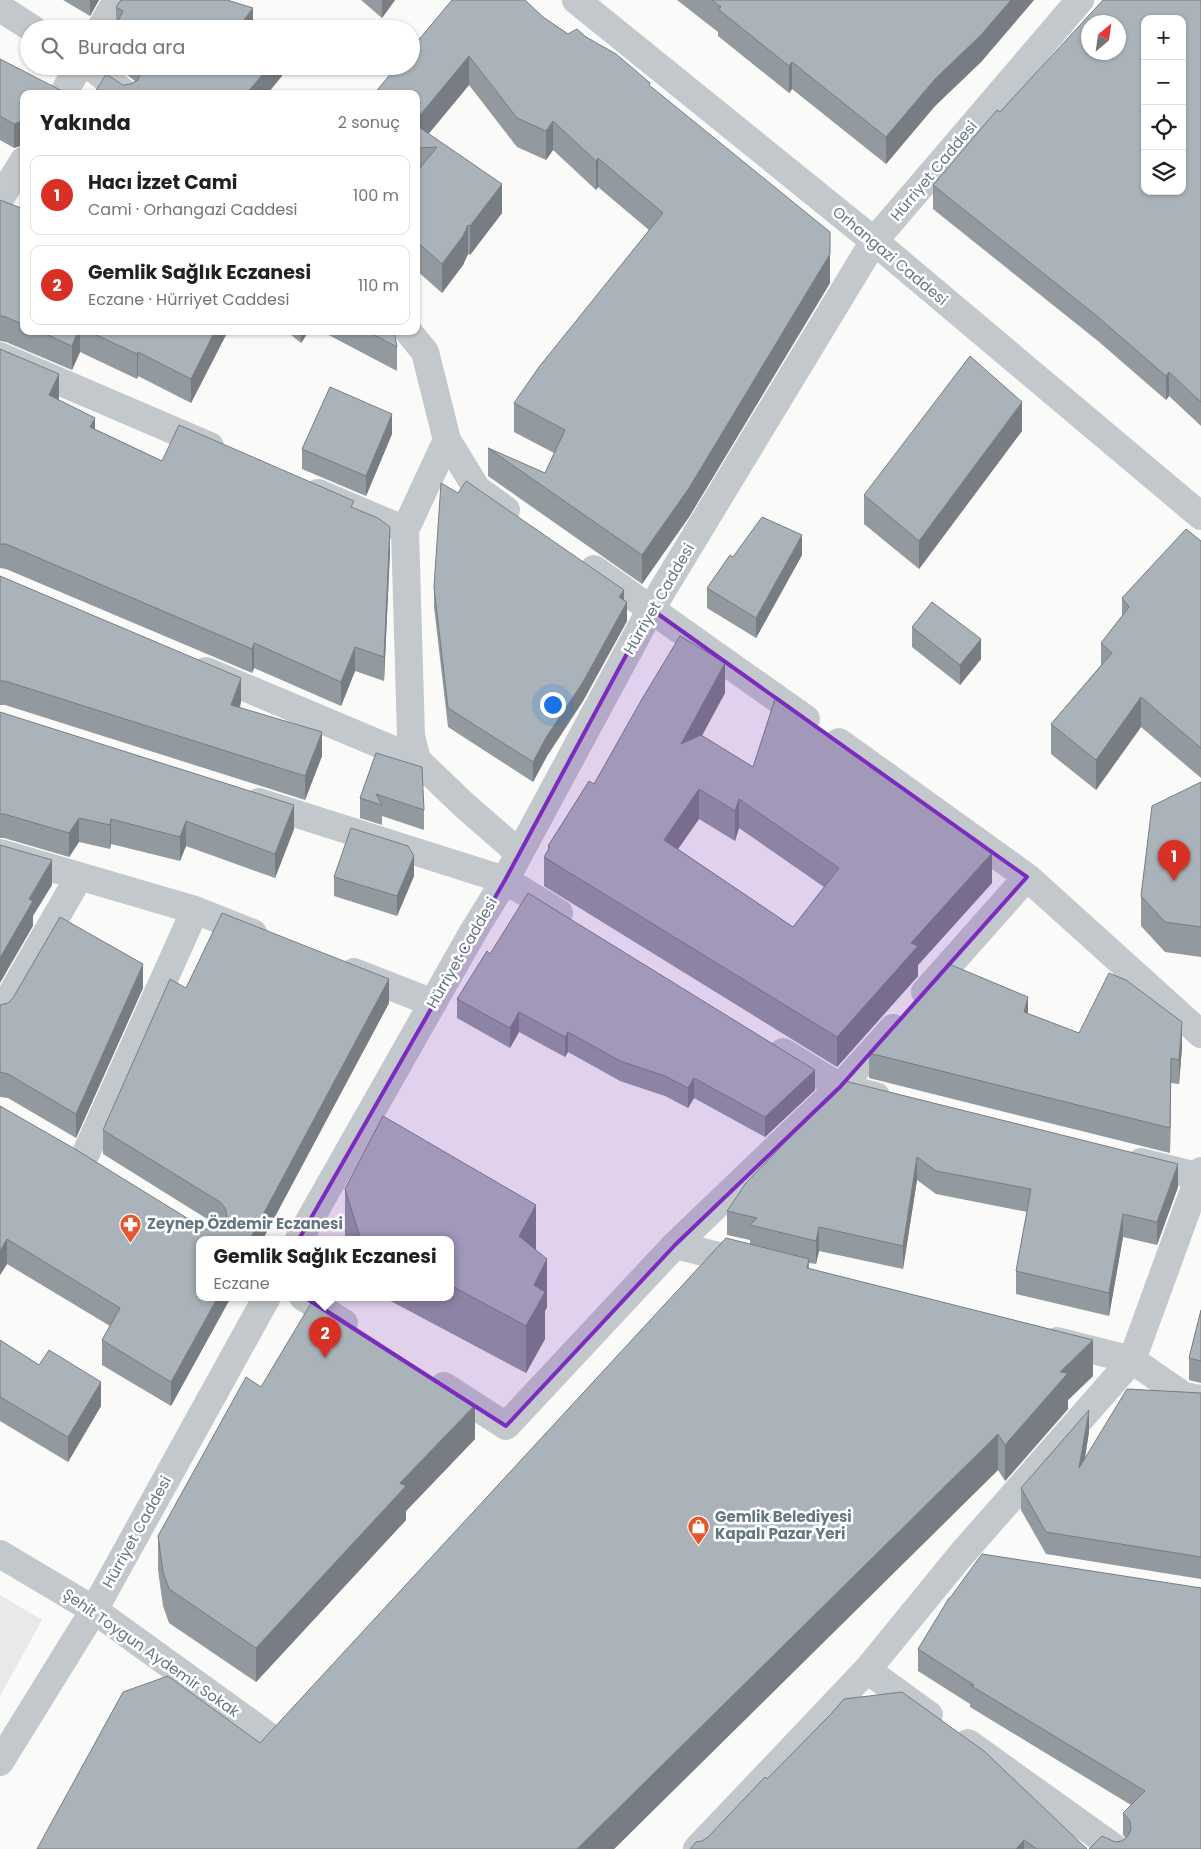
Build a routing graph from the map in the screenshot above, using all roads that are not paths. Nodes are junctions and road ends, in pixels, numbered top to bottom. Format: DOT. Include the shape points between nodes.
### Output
graph roads {
  1 [pos="117,0"];
  2 [pos="576,0"];
  3 [pos="1080,0"];
  4 [pos="0,8"];
  5 [pos="105,20"];
  6 [pos="20,21"];
  7 [pos="73,75"];
  8 [pos="102,75"];
  9 [pos="65,90"];
  10 [pos="121,90"];
  11 [pos="20,166"];
  12 [pos="0,199"];
  13 [pos="874,241"];
  14 [pos="411,335"];
  15 [pos="0,356"];
  16 [pos="447,440"];
  17 [pos="234,456"];
  18 [pos="297,484"];
  19 [pos="1201,516"];
  20 [pos="525,522"];
  21 [pos="404,530"];
  22 [pos="572,554"];
  23 [pos="651,609"];
  24 [pos="182,660"];
  25 [pos="418,760"];
  26 [pos="238,795"];
  27 [pos="0,853"];
  28 [pos="519,853"];
  29 [pos="79,877"];
  30 [pos="1027,877"];
  31 [pos="505,880"];
  32 [pos="195,910"];
  33 [pos="580,926"];
  34 [pos="277,942"];
  35 [pos="332,964"];
  36 [pos="433,1003"];
  37 [pos="0,1014"];
  38 [pos="1201,1034"];
  39 [pos="765,1040"];
  40 [pos="840,1087"];
  41 [pos="898,1101"];
  42 [pos="58,1146"];
  43 [pos="1121,1157"];
  44 [pos="83,1160"];
  45 [pos="1200,1174"];
  46 [pos="107,1175"];
  47 [pos="301,1236"];
  48 [pos="675,1245"];
  49 [pos="770,1269"];
  50 [pos="265,1301"];
  51 [pos="309,1301"];
  52 [pos="1037,1336"];
  53 [pos="368,1338"];
  54 [pos="1132,1360"];
  55 [pos="425,1374"];
  56 [pos="1201,1399"];
  57 [pos="0,1554"];
  58 [pos="960,1556"];
  59 [pos="989,1560"];
  60 [pos="94,1610"];
  61 [pos="867,1670"];
  62 [pos="274,1740"];
  63 [pos="0,1762"];
  64 [pos="697,1849"];
  65 [pos="1116,1849"];
  1 -- 5 [label="street"];
  2 -- 13 [label="street, Orhangazi Caddesi"];
  3 -- 13 [label="street, Hürriyet Caddesi"];
  4 -- 6 [label="street"];
  7 -- 9 [label="street"];
  8 -- 10 [label="street"];
  11 -- 12 [label="street"];
  13 -- 19 [label="street, Orhangazi Caddesi"];
  13 -- 23 [label="street, Hürriyet Caddesi"];
  14 -- 16 [label="street" via="425,352"];
  15 -- 17 [label="street"];
  16 -- 20 [label="street" via="477,490"];
  16 -- 21 [label="street"];
  18 -- 21 [label="street"];
  21 -- 25 [label="street" via="411,736"];
  22 -- 23 [label="street"];
  23 -- 28 [label="street, Hürriyet Caddesi"];
  23 -- 30 [label="street"];
  24 -- 25 [label="street"];
  25 -- 28 [label="street"];
  26 -- 31 [label="street"];
  27 -- 29 [label="street"];
  28 -- 31 [label="street, Hürriyet Caddesi"];
  29 -- 32 [label="street"];
  29 -- 37 [label="street"];
  30 -- 38 [label="street"];
  30 -- 40 [label="street"];
  31 -- 33 [label="street"];
  31 -- 36 [label="street, Hürriyet Caddesi"];
  32 -- 34 [label="street"];
  32 -- 44 [label="street"];
  35 -- 36 [label="street"];
  36 -- 47 [label="street, Hürriyet Caddesi"];
  39 -- 40 [label="street"];
  40 -- 41 [label="street"];
  40 -- 48 [label="street"];
  42 -- 44 [label="street"];
  43 -- 45 [label="street"];
  44 -- 46 [label="street"];
  45 -- 54 [label="street"];
  48 -- 49 [label="street"];
  48 -- 55 [label="street" via="506,1426"];
  50 -- 60 [label="street, Hürriyet Caddesi"];
  51 -- 53 [label="street"];
  52 -- 54 [label="street"];
  54 -- 56 [label="street" via="1184,1396"];
  54 -- 58 [label="street"];
  57 -- 60 [label="street, Şehit Toygun Aydemir Sokak"];
  58 -- 59 [label="street"];
  58 -- 61 [label="street"];
  60 -- 62 [label="street, Şehit Toygun Aydemir Sokak"];
  60 -- 63 [label="street, Hürriyet Caddesi"];
  61 -- 64 [label="street"];
  61 -- 65 [label="street"];
}
